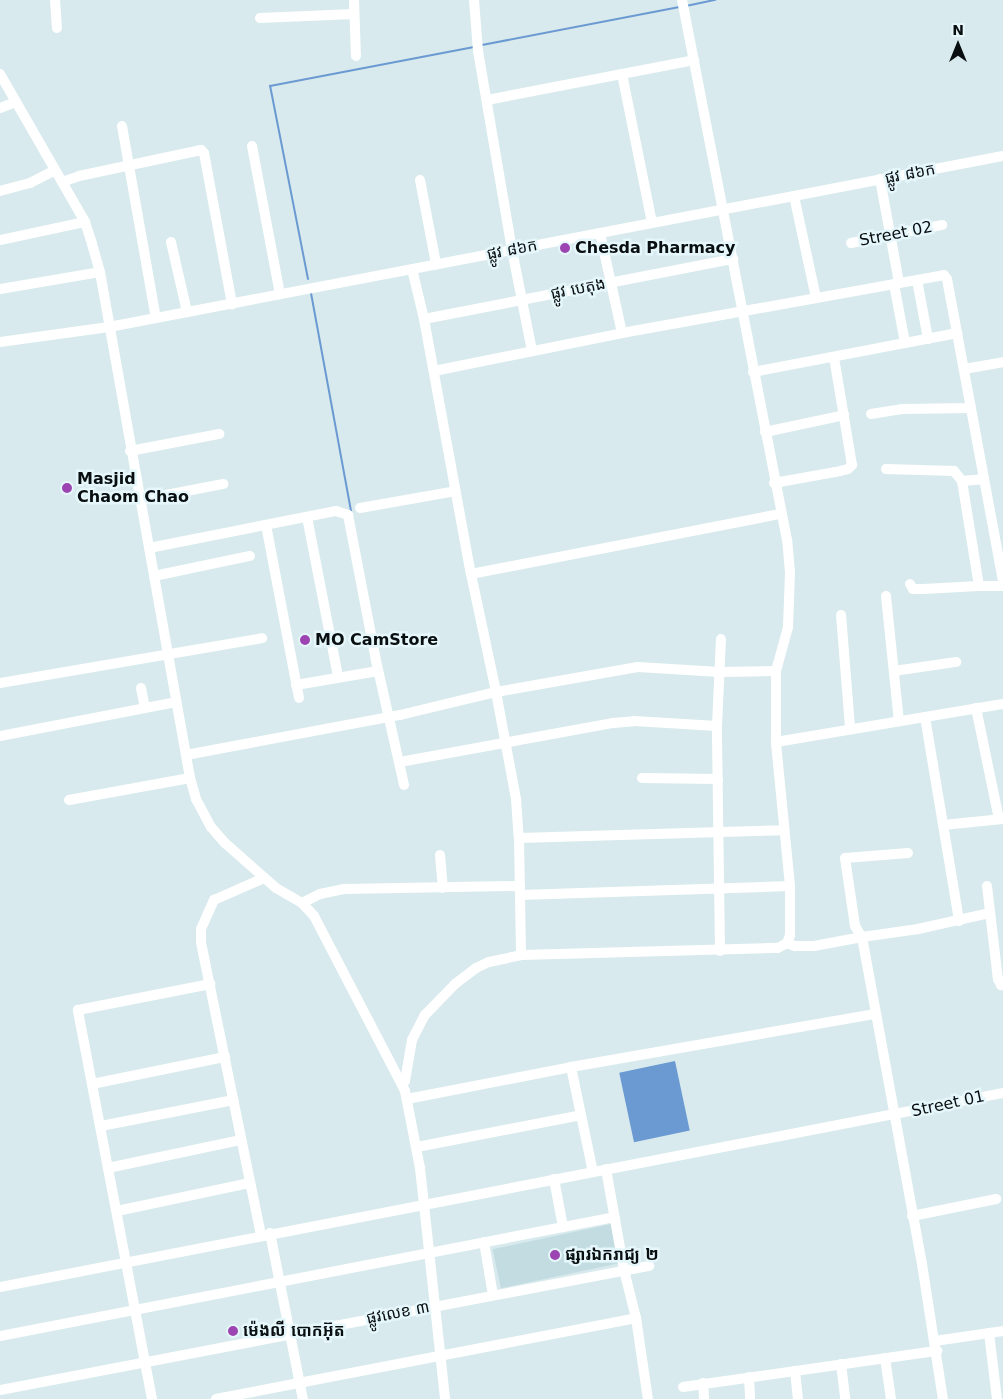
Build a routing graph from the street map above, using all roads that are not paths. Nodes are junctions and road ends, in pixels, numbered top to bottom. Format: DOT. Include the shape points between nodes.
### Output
graph roads {
  1 [pos="55,0"];
  2 [pos="354,0"];
  3 [pos="474,0"];
  4 [pos="684,3"];
  5 [pos="354,14"];
  6 [pos="260,18"];
  7 [pos="57,28"];
  8 [pos="356,56"];
  9 [pos="694,60"];
  10 [pos="0,74"];
  11 [pos="622,74"];
  12 [pos="487,100"];
  13 [pos="16,102"];
  14 [pos="0,108"];
  15 [pos="122,126"];
  16 [pos="252,146"];
  17 [pos="1003,156"];
  18 [pos="129,165"];
  19 [pos="55,170"];
  20 [pos="420,180"];
  21 [pos="880,180"];
  22 [pos="62,182"];
  23 [pos="0,191"];
  24 [pos="794,196"];
  25 [pos="721,210"];
  26 [pos="85,222"];
  27 [pos="652,223"];
  28 [pos="942,225"];
  29 [pos="600,233"];
  30 [pos="890,236"];
  31 [pos="0,240"];
  32 [pos="171,242"];
  33 [pos="850,243"];
  34 [pos="512,250"];
  35 [pos="733,259"];
  36 [pos="436,264"];
  37 [pos="412,269"];
  38 [pos="100,272"];
  39 [pos="917,280"];
  40 [pos="610,283"];
  41 [pos="897,283"];
  42 [pos="0,289"];
  43 [pos="280,294"];
  44 [pos="816,298"];
  45 [pos="521,300"];
  46 [pos="232,304"];
  47 [pos="187,312"];
  48 [pos="742,312"];
  49 [pos="156,318"];
  50 [pos="424,319"];
  51 [pos="109,327"];
  52 [pos="622,333"];
  53 [pos="957,333"];
  54 [pos="928,339"];
  55 [pos="0,342"];
  56 [pos="905,343"];
  57 [pos="532,351"];
  58 [pos="834,358"];
  59 [pos="1003,362"];
  60 [pos="964,369"];
  61 [pos="434,371"];
  62 [pos="753,372"];
  63 [pos="971,408"];
  64 [pos="871,414"];
  65 [pos="844,415"];
  66 [pos="765,432"];
  67 [pos="219,434"];
  68 [pos="130,451"];
  69 [pos="886,469"];
  70 [pos="983,479"];
  71 [pos="962,481"];
  72 [pos="774,483"];
  73 [pos="223,484"];
  74 [pos="456,491"];
  75 [pos="140,500"];
  76 [pos="360,508"];
  77 [pos="780,514"];
  78 [pos="307,517"];
  79 [pos="266,525"];
  80 [pos="149,548"];
  81 [pos="250,556"];
  82 [pos="1002,573"];
  83 [pos="471,574"];
  84 [pos="154,576"];
  85 [pos="910,584"];
  86 [pos="979,586"];
  87 [pos="1003,586"];
  88 [pos="886,596"];
  89 [pos="841,615"];
  90 [pos="262,638"];
  91 [pos="721,639"];
  92 [pos="167,654"];
  93 [pos="956,662"];
  94 [pos="378,671"];
  95 [pos="776,671"];
  96 [pos="894,671"];
  97 [pos="720,672"];
  98 [pos="338,677"];
  99 [pos="0,683"];
  100 [pos="296,685"];
  101 [pos="142,688"];
  102 [pos="496,692"];
  103 [pos="299,698"];
  104 [pos="176,702"];
  105 [pos="1003,704"];
  106 [pos="145,708"];
  107 [pos="976,708"];
  108 [pos="389,717"];
  109 [pos="924,717"];
  110 [pos="899,721"];
  111 [pos="717,726"];
  112 [pos="850,728"];
  113 [pos="0,736"];
  114 [pos="776,742"];
  115 [pos="505,743"];
  116 [pos="186,754"];
  117 [pos="400,762"];
  118 [pos="190,778"];
  119 [pos="642,778"];
  120 [pos="718,779"];
  121 [pos="404,785"];
  122 [pos="69,800"];
  123 [pos="1001,819"];
  124 [pos="943,825"];
  125 [pos="784,830"];
  126 [pos="719,831"];
  127 [pos="519,838"];
  128 [pos="908,853"];
  129 [pos="440,855"];
  130 [pos="264,878"];
  131 [pos="790,886"];
  132 [pos="987,886"];
  133 [pos="443,888"];
  134 [pos="719,888"];
  135 [pos="520,890"];
  136 [pos="302,903"];
  137 [pos="990,913"];
  138 [pos="959,920"];
  139 [pos="862,937"];
  140 [pos="787,943"];
  141 [pos="720,951"];
  142 [pos="521,955"];
  143 [pos="210,984"];
  144 [pos="1002,985"];
  145 [pos="875,1014"];
  146 [pos="225,1057"];
  147 [pos="571,1066"];
  148 [pos="92,1084"];
  149 [pos="402,1084"];
  150 [pos="1003,1093"];
  151 [pos="407,1099"];
  152 [pos="233,1100"];
  153 [pos="581,1115"];
  154 [pos="893,1115"];
  155 [pos="100,1126"];
  156 [pos="241,1140"];
  157 [pos="417,1147"];
  158 [pos="108,1168"];
  159 [pos="606,1169"];
  160 [pos="593,1172"];
  161 [pos="554,1179"];
  162 [pos="250,1183"];
  163 [pos="997,1202"];
  164 [pos="424,1204"];
  165 [pos="116,1211"];
  166 [pos="912,1216"];
  167 [pos="615,1217"];
  168 [pos="564,1227"];
  169 [pos="266,1234"];
  170 [pos="484,1242"];
  171 [pos="429,1253"];
  172 [pos="126,1261"];
  173 [pos="649,1266"];
  174 [pos="624,1270"];
  175 [pos="280,1282"];
  176 [pos="0,1287"];
  177 [pos="493,1295"];
  178 [pos="435,1306"];
  179 [pos="135,1309"];
  180 [pos="636,1318"];
  181 [pos="1003,1331"];
  182 [pos="989,1333"];
  183 [pos="290,1334"];
  184 [pos="0,1336"];
  185 [pos="936,1346"];
  186 [pos="440,1356"];
  187 [pos="885,1358"];
  188 [pos="145,1362"];
  189 [pos="841,1364"];
  190 [pos="795,1371"];
  191 [pos="749,1377"];
  192 [pos="300,1383"];
  193 [pos="703,1383"];
  194 [pos="683,1387"];
  195 [pos="0,1390"];
  196 [pos="152,1399"];
  197 [pos="216,1399"];
  198 [pos="303,1399"];
  199 [pos="445,1399"];
  200 [pos="648,1399"];
  201 [pos="704,1399"];
  202 [pos="750,1399"];
  203 [pos="798,1399"];
  204 [pos="846,1399"];
  205 [pos="890,1399"];
  206 [pos="942,1399"];
  207 [pos="997,1399"];
  1 -- 7 [label="street"];
  2 -- 5 [label="street"];
  3 -- 12 [label="street" via="478,51"];
  4 -- 9 [label="street"];
  5 -- 6 [label="street"];
  5 -- 8 [label="street"];
  9 -- 11 [label="street"];
  9 -- 25 [label="street"];
  10 -- 13 [label="street"];
  11 -- 12 [label="street"];
  11 -- 27 [label="street"];
  12 -- 34 [label="street"];
  13 -- 14 [label="street"];
  13 -- 19 [label="street"];
  15 -- 18 [label="street"];
  16 -- 43 [label="street"];
  17 -- 21 [label="street, ផ្លូវ ៨៦ក"];
  18 -- 22 [label="street"];
  18 -- 46 [label="street" via="193,150 204,153"];
  18 -- 49 [label="street"];
  19 -- 22 [label="street"];
  19 -- 23 [label="street" via="30,183"];
  20 -- 36 [label="street"];
  21 -- 24 [label="street, ផ្លូវ ៨៦ក"];
  21 -- 30 [label="street"];
  22 -- 26 [label="street"];
  24 -- 25 [label="street, ផ្លូវ ៨៦ក"];
  24 -- 44 [label="street"];
  25 -- 27 [label="street, ផ្លូវ ៨៦ក"];
  25 -- 35 [label="street"];
  26 -- 31 [label="street"];
  26 -- 38 [label="street"];
  27 -- 29 [label="street, ផ្លូវ ៨៦ក"];
  28 -- 30 [label="street, Street 02"];
  29 -- 34 [label="street, ផ្លូវ ៨៦ក"];
  29 -- 40 [label="street"];
  30 -- 33 [label="street, Street 02"];
  30 -- 41 [label="street"];
  32 -- 47 [label="street"];
  34 -- 36 [label="street, ផ្លូវ ៨៦ក"];
  34 -- 45 [label="street"];
  35 -- 40 [label="street, ផ្លូវ បេតុង"];
  35 -- 48 [label="street"];
  36 -- 37 [label="street, ផ្លូវ ៨៦ក"];
  37 -- 43 [label="street, ផ្លូវ ៨៦ក"];
  37 -- 50 [label="street"];
  38 -- 42 [label="street"];
  38 -- 51 [label="street"];
  39 -- 41 [label="street"];
  39 -- 53 [label="street" via="944,275"];
  39 -- 54 [label="street"];
  40 -- 45 [label="street, ផ្លូវ បេតុង"];
  40 -- 52 [label="street"];
  41 -- 44 [label="street"];
  41 -- 56 [label="street"];
  43 -- 46 [label="street, ផ្លូវ ៨៦ក"];
  44 -- 48 [label="street"];
  45 -- 50 [label="street, ផ្លូវ បេតុង"];
  45 -- 57 [label="street"];
  46 -- 47 [label="street, ផ្លូវ ៨៦ក"];
  47 -- 49 [label="street, ផ្លូវ ៨៦ក"];
  48 -- 52 [label="street"];
  48 -- 62 [label="street"];
  49 -- 51 [label="street, ផ្លូវ ៨៦ក"];
  50 -- 61 [label="street"];
  51 -- 55 [label="street, ផ្លូវ ៨៦ក"];
  51 -- 68 [label="street"];
  52 -- 57 [label="street"];
  53 -- 54 [label="street"];
  53 -- 60 [label="street"];
  54 -- 56 [label="street"];
  56 -- 58 [label="street"];
  57 -- 61 [label="street"];
  58 -- 62 [label="street"];
  58 -- 65 [label="street"];
  59 -- 60 [label="street"];
  60 -- 63 [label="street"];
  61 -- 74 [label="street"];
  62 -- 66 [label="street"];
  63 -- 64 [label="street" via="902,409"];
  63 -- 70 [label="street"];
  65 -- 66 [label="street"];
  65 -- 72 [label="street" via="852,461 848,469"];
  66 -- 72 [label="street"];
  67 -- 68 [label="street"];
  68 -- 75 [label="street"];
  69 -- 71 [label="street" via="954,471"];
  70 -- 71 [label="street"];
  70 -- 82 [label="street"];
  71 -- 86 [label="street"];
  72 -- 77 [label="street"];
  73 -- 75 [label="street"];
  74 -- 76 [label="street"];
  74 -- 83 [label="street"];
  75 -- 80 [label="street"];
  77 -- 83 [label="street"];
  77 -- 95 [label="street" via="790,572 788,627"];
  78 -- 79 [label="street"];
  78 -- 94 [label="street" via="336,511 350,518"];
  78 -- 98 [label="street"];
  79 -- 80 [label="street"];
  79 -- 100 [label="street"];
  80 -- 84 [label="street"];
  81 -- 84 [label="street"];
  83 -- 102 [label="street"];
  84 -- 92 [label="street"];
  85 -- 86 [label="street" via="913,589"];
  86 -- 87 [label="street"];
  88 -- 96 [label="street"];
  89 -- 112 [label="street"];
  90 -- 92 [label="street"];
  91 -- 97 [label="street"];
  92 -- 99 [label="street"];
  92 -- 104 [label="street"];
  93 -- 96 [label="street"];
  94 -- 98 [label="street"];
  94 -- 108 [label="street"];
  95 -- 97 [label="street"];
  95 -- 114 [label="street"];
  96 -- 110 [label="street"];
  97 -- 102 [label="street" via="638,668"];
  97 -- 111 [label="street"];
  98 -- 100 [label="street"];
  100 -- 103 [label="street"];
  101 -- 106 [label="street"];
  102 -- 108 [label="street"];
  102 -- 115 [label="street"];
  104 -- 106 [label="street"];
  104 -- 116 [label="street"];
  105 -- 107 [label="street"];
  106 -- 113 [label="street"];
  107 -- 109 [label="street"];
  107 -- 123 [label="street"];
  108 -- 116 [label="street"];
  108 -- 117 [label="street"];
  109 -- 110 [label="street"];
  109 -- 124 [label="street"];
  110 -- 112 [label="street"];
  111 -- 115 [label="street" via="634,721"];
  111 -- 120 [label="street"];
  112 -- 114 [label="street"];
  114 -- 125 [label="street"];
  115 -- 117 [label="street"];
  115 -- 127 [label="street" via="516,799"];
  116 -- 118 [label="street"];
  117 -- 121 [label="street"];
  118 -- 122 [label="street"];
  118 -- 130 [label="street" via="196,799 211,827"];
  119 -- 120 [label="street"];
  120 -- 126 [label="street"];
  123 -- 124 [label="street"];
  124 -- 138 [label="street"];
  125 -- 126 [label="street"];
  125 -- 131 [label="street"];
  126 -- 127 [label="street"];
  126 -- 134 [label="street"];
  127 -- 135 [label="street"];
  128 -- 139 [label="street" via="846,858 855,926"];
  129 -- 133 [label="street"];
  130 -- 136 [label="street"];
  130 -- 143 [label="street" via="214,900 201,930"];
  131 -- 134 [label="street"];
  131 -- 140 [label="street" via="792,924"];
  132 -- 137 [label="street"];
  133 -- 135 [label="street"];
  133 -- 136 [label="street" via="344,890 320,894"];
  134 -- 135 [label="street"];
  134 -- 141 [label="street"];
  135 -- 142 [label="street"];
  136 -- 149 [label="street" via="314,916"];
  137 -- 138 [label="street"];
  137 -- 144 [label="street"];
  138 -- 139 [label="street"];
  139 -- 140 [label="street" via="814,946"];
  139 -- 145 [label="street"];
  140 -- 141 [label="street" via="778,948"];
  141 -- 142 [label="street"];
  142 -- 149 [label="street" via="501,958 476,968 435,1003 416,1029"];
  143 -- 146 [label="street"];
  143 -- 148 [label="street" via="78,1010"];
  145 -- 147 [label="street"];
  145 -- 154 [label="street"];
  146 -- 148 [label="street"];
  146 -- 152 [label="street"];
  147 -- 151 [label="street"];
  147 -- 153 [label="street"];
  148 -- 155 [label="street"];
  149 -- 151 [label="street"];
  150 -- 154 [label="street, Street 01"];
  151 -- 157 [label="street"];
  152 -- 155 [label="street"];
  152 -- 156 [label="street"];
  153 -- 157 [label="street"];
  153 -- 160 [label="street"];
  154 -- 159 [label="street, Street 01"];
  154 -- 166 [label="street"];
  155 -- 158 [label="street"];
  156 -- 158 [label="street"];
  156 -- 162 [label="street"];
  157 -- 164 [label="street"];
  158 -- 165 [label="street"];
  159 -- 160 [label="street, Street 01"];
  159 -- 167 [label="street"];
  160 -- 161 [label="street, Street 01"];
  161 -- 164 [label="street, Street 01"];
  161 -- 168 [label="street"];
  162 -- 165 [label="street"];
  162 -- 169 [label="street"];
  163 -- 166 [label="street"];
  164 -- 169 [label="street, Street 01"];
  164 -- 171 [label="street"];
  165 -- 172 [label="street"];
  166 -- 185 [label="street"];
  167 -- 168 [label="street"];
  167 -- 174 [label="street"];
  168 -- 170 [label="street"];
  169 -- 172 [label="street, Street 01"];
  169 -- 175 [label="street"];
  170 -- 171 [label="street"];
  170 -- 177 [label="street"];
  171 -- 175 [label="street"];
  171 -- 178 [label="street"];
  172 -- 176 [label="street, Street 01"];
  172 -- 179 [label="street"];
  173 -- 174 [label="street, ផ្លូវលេខ ៣"];
  174 -- 177 [label="street, ផ្លូវលេខ ៣"];
  174 -- 180 [label="street"];
  175 -- 179 [label="street"];
  175 -- 183 [label="street"];
  177 -- 178 [label="street, ផ្លូវលេខ ៣"];
  178 -- 183 [label="street, ផ្លូវលេខ ៣"];
  178 -- 186 [label="street"];
  179 -- 184 [label="street"];
  179 -- 188 [label="street"];
  180 -- 186 [label="street"];
  180 -- 200 [label="street"];
  181 -- 182 [label="street"];
  182 -- 185 [label="street"];
  182 -- 207 [label="street"];
  183 -- 188 [label="street, ផ្លូវលេខ ៣"];
  183 -- 192 [label="street"];
  185 -- 187 [label="street"];
  185 -- 206 [label="street"];
  186 -- 192 [label="street"];
  186 -- 199 [label="street"];
  187 -- 189 [label="street"];
  187 -- 205 [label="street"];
  188 -- 195 [label="street, ផ្លូវលេខ ៣"];
  188 -- 196 [label="street"];
  189 -- 190 [label="street"];
  189 -- 204 [label="street"];
  190 -- 191 [label="street"];
  190 -- 203 [label="street"];
  191 -- 193 [label="street"];
  191 -- 202 [label="street"];
  192 -- 197 [label="street"];
  192 -- 198 [label="street"];
  193 -- 194 [label="street"];
  193 -- 201 [label="street"];
}
